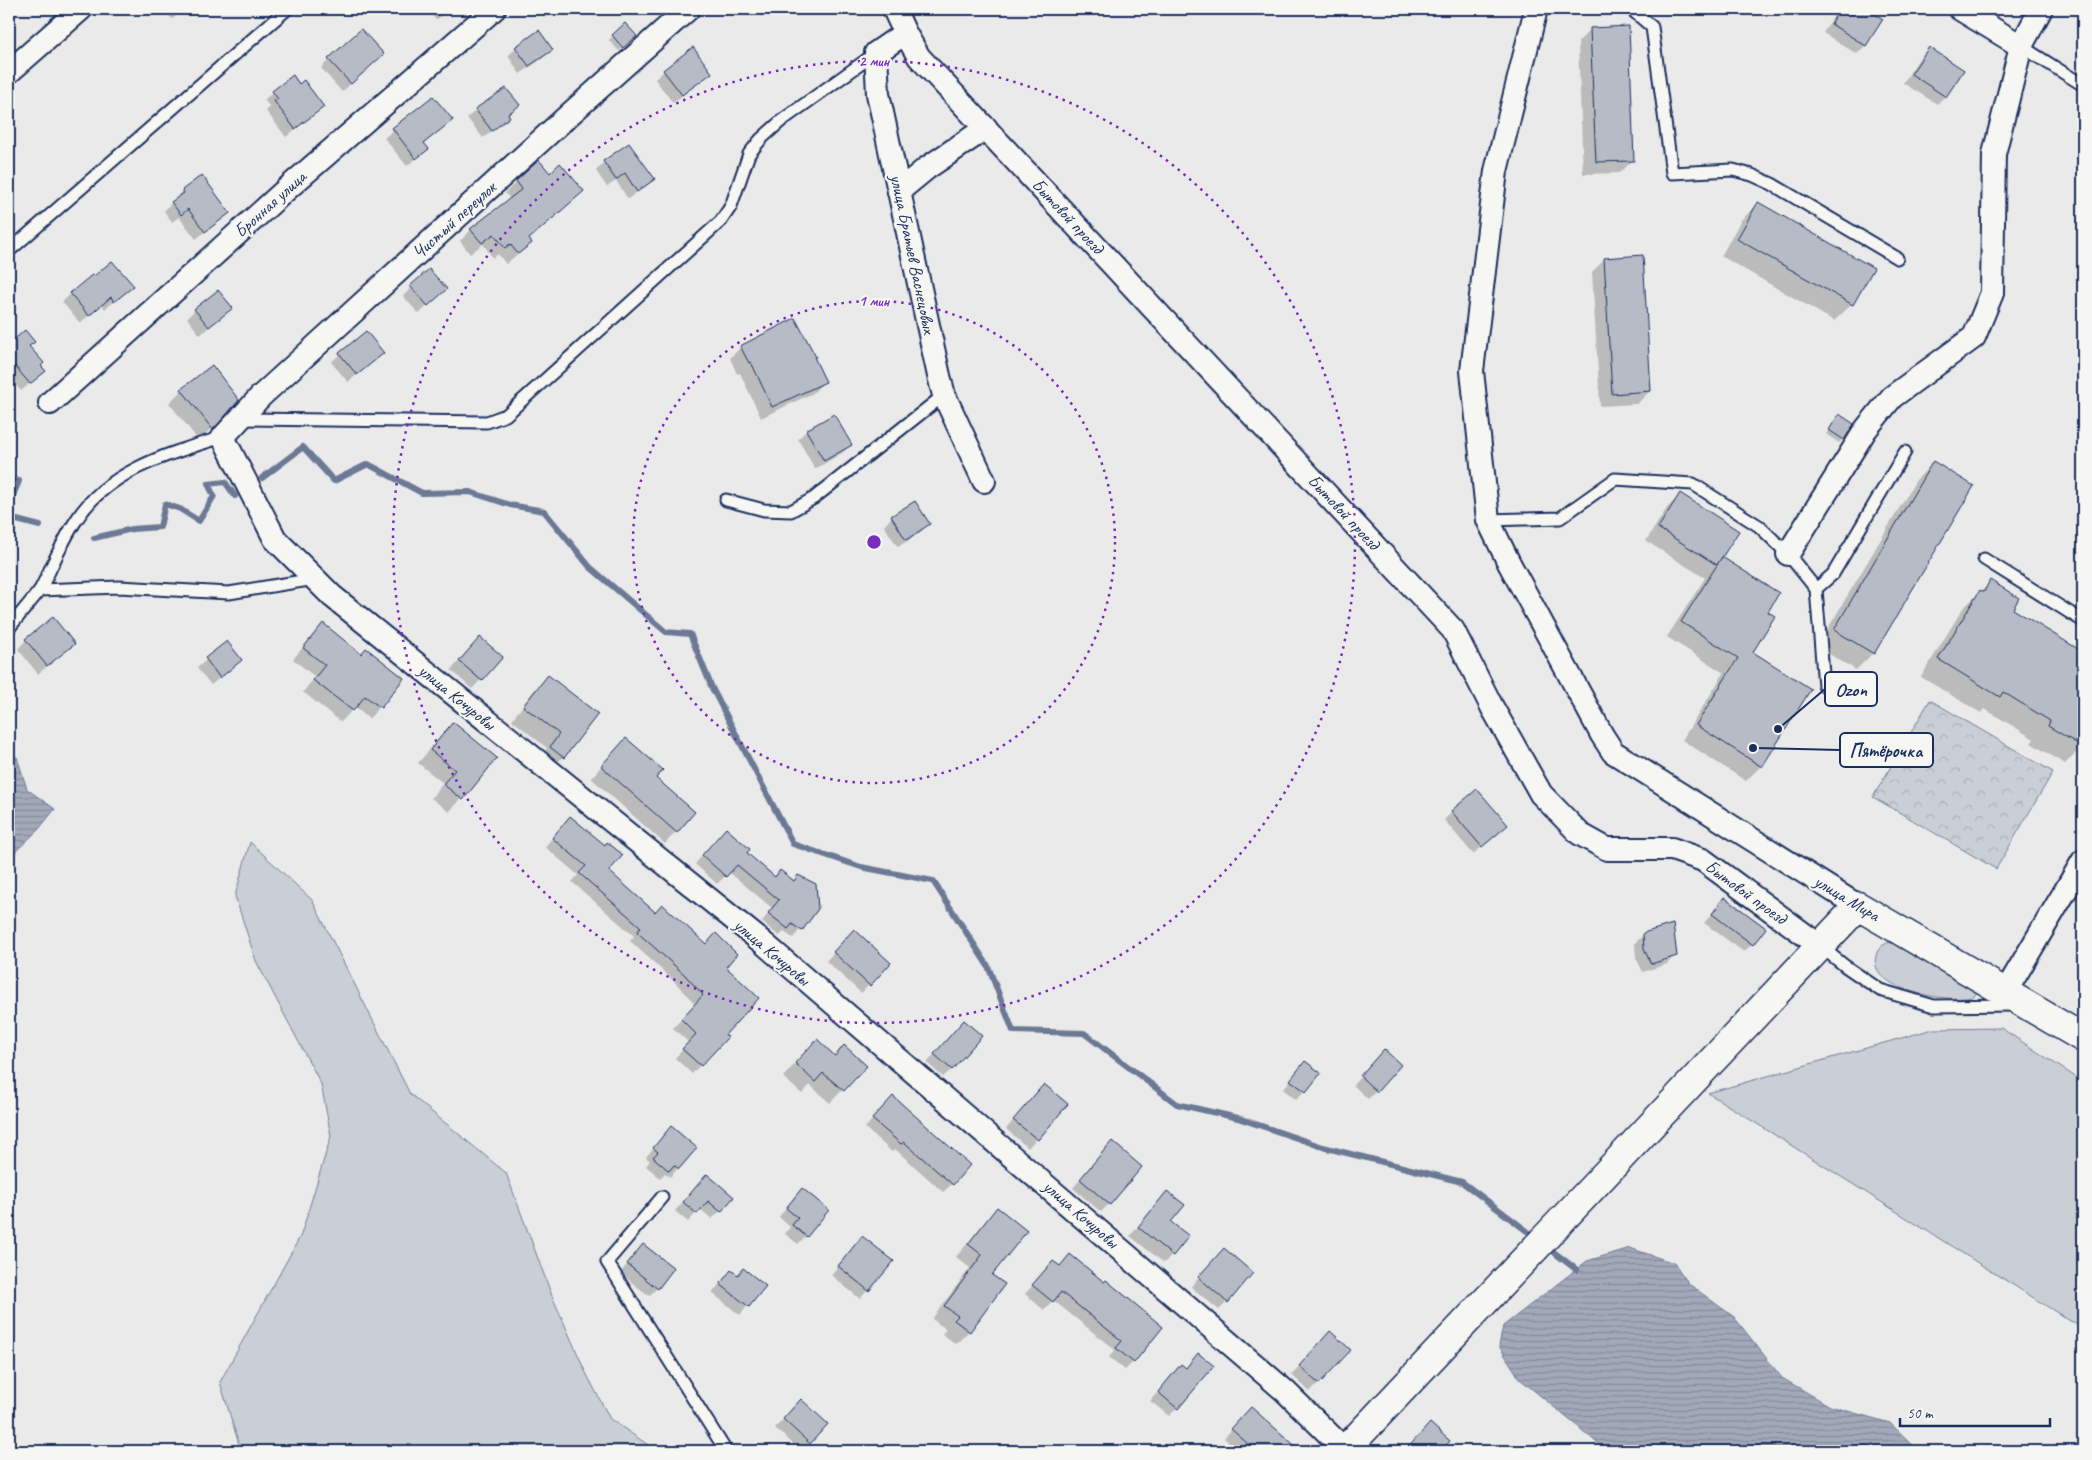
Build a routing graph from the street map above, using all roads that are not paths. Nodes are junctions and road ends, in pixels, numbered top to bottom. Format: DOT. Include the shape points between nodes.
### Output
graph roads {
  1 [pos="81,9"];
  2 [pos="287,9"];
  3 [pos="494,9"];
  4 [pos="688,9"];
  5 [pos="894,9"];
  6 [pos="1536,9"];
  7 [pos="1631,9"];
  8 [pos="1960,9"];
  9 [pos="2041,9"];
  10 [pos="905,33"];
  11 [pos="2022,46"];
  12 [pos="876,52"];
  13 [pos="9,72"];
  14 [pos="2083,84"];
  15 [pos="986,128"];
  16 [pos="899,191"];
  17 [pos="9,251"];
  18 [pos="1897,258"];
  19 [pos="944,395"];
  20 [pos="50,403"];
  21 [pos="242,419"];
  22 [pos="224,437"];
  23 [pos="1904,452"];
  24 [pos="984,481"];
  25 [pos="726,500"];
  26 [pos="1488,520"];
  27 [pos="1788,554"];
  28 [pos="1984,559"];
  29 [pos="315,579"];
  30 [pos="1816,589"];
  31 [pos="40,590"];
  32 [pos="2083,621"];
  33 [pos="9,628"];
  34 [pos="1824,686"];
  35 [pos="2083,861"];
  36 [pos="1858,906"];
  37 [pos="1820,946"];
  38 [pos="2017,998"];
  39 [pos="2083,1038"];
  40 [pos="662,1197"];
  41 [pos="726,1451"];
  42 [pos="1345,1451"];
  1 -- 13 [label="street"];
  2 -- 17 [label="lane"];
  3 -- 20 [label="street, Бронная улица" via="289,187"];
  4 -- 21 [label="street, Чистый переулок" via="261,396"];
  5 -- 10 [label="street, Бытовой проезд"];
  6 -- 26 [label="street" via="1496,171 1472,371"];
  7 -- 18 [label="lane" via="1652,27 1672,173 1733,170 1752,175"];
  8 -- 11 [label="street"];
  9 -- 11 [label="street"];
  10 -- 12 [label="street"];
  10 -- 15 [label="street, Бытовой проезд" via="919,57"];
  11 -- 14 [label="lane"];
  11 -- 27 [label="street" via="1994,154 1992,293 1974,337 1892,397 1866,429"];
  12 -- 16 [label="street, улица Братьев Васнецовых" via="878,94"];
  12 -- 21 [label="lane" via="761,139 749,154 731,206 721,222 506,415 487,422"];
  15 -- 16 [label="street"];
  15 -- 37 [label="street, Бытовой проезд" via="1453,630 1541,794 1580,834 1607,849 1672,849 1703,860"];
  16 -- 19 [label="street, улица Братьев Васнецовых"];
  19 -- 24 [label="street, улица Братьев Васнецовых"];
  19 -- 25 [label="lane" via="814,498 791,511 764,510"];
  21 -- 22 [label="street, Чистый переулок"];
  22 -- 29 [label="street, улица Кочуровы" via="275,539"];
  22 -- 31 [label="lane" via="132,470 99,493 77,518"];
  23 -- 30 [label="lane" via="1833,574"];
  26 -- 27 [label="lane" via="1560,518 1615,479 1693,484 1759,526"];
  26 -- 36 [label="street, улица Мира" via="1613,752"];
  27 -- 30 [label="lane"];
  28 -- 32 [label="lane"];
  29 -- 31 [label="lane" via="229,593 119,587"];
  29 -- 42 [label="street, улица Кочуровы" via="761,941 969,1117 1285,1390"];
  30 -- 34 [label="lane"];
  31 -- 33 [label="lane"];
  35 -- 38 [label="street"];
  36 -- 37 [label="street"];
  36 -- 38 [label="street, улица Мира"];
  37 -- 38 [label="lane" via="1880,990 1934,1006"];
  37 -- 42 [label="street"];
  38 -- 39 [label="street, улица Мира"];
  40 -- 41 [label="lane" via="607,1262"];
}
